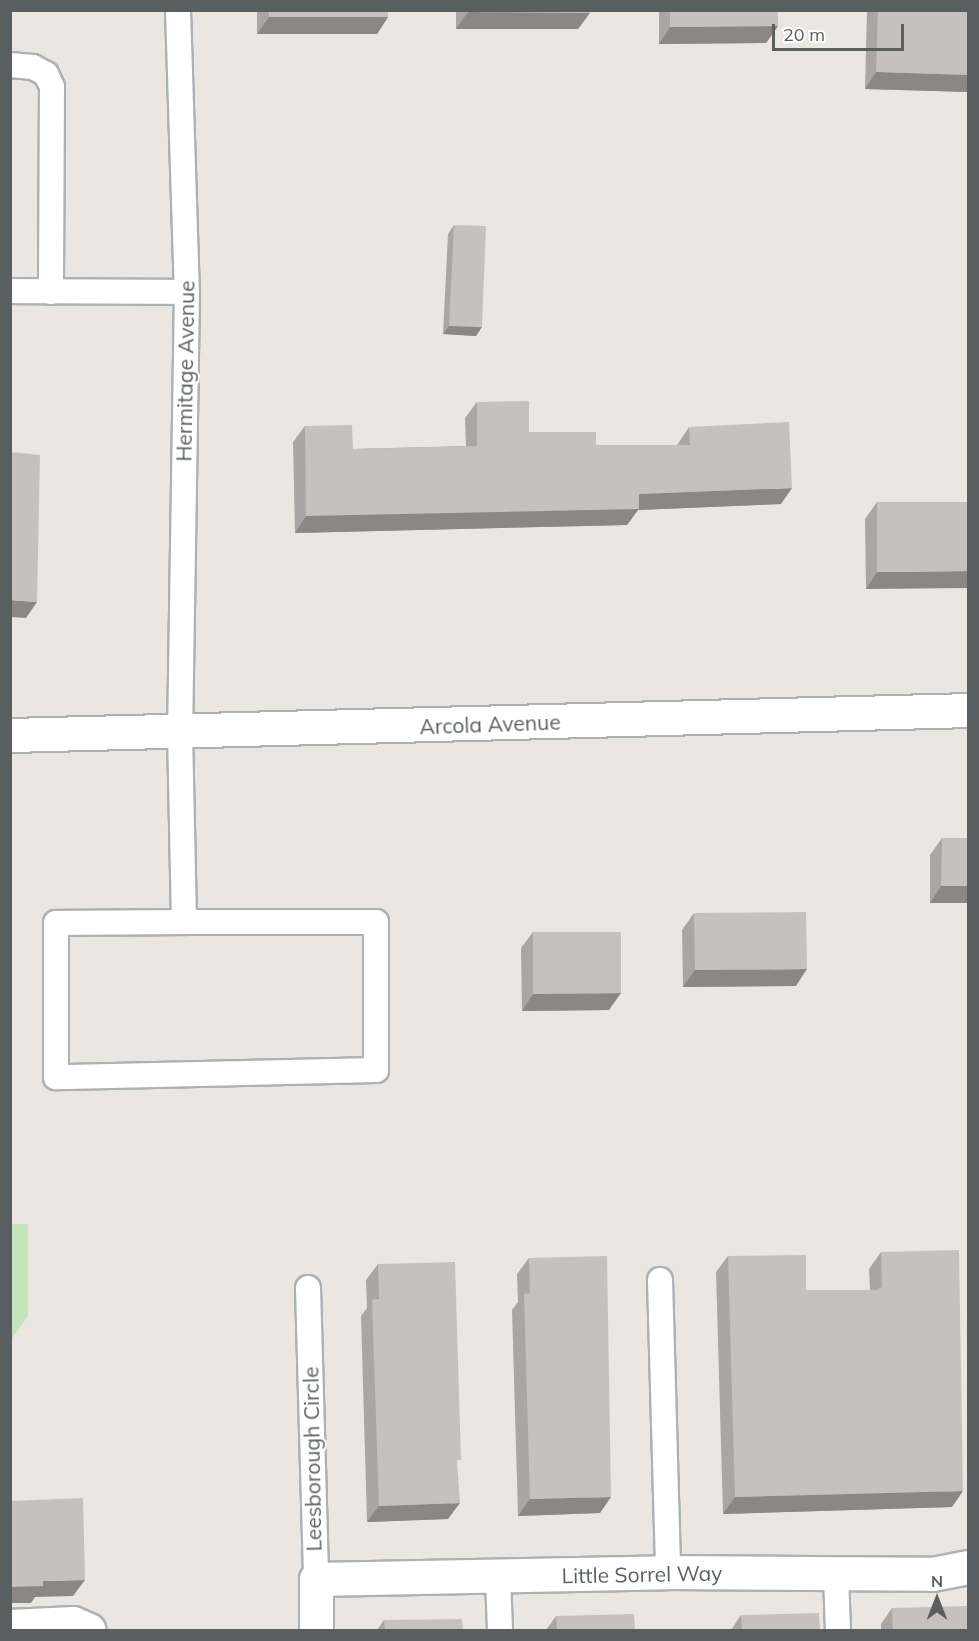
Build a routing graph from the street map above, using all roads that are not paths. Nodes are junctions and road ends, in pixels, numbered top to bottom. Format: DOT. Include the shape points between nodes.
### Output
graph roads {
  1 [pos="178,10"];
  2 [pos="10,65"];
  3 [pos="10,291"];
  4 [pos="51,292"];
  5 [pos="187,292"];
  6 [pos="969,710"];
  7 [pos="180,731"];
  8 [pos="10,735"];
  9 [pos="184,922"];
  10 [pos="660,1280"];
  11 [pos="308,1288"];
  12 [pos="969,1567"];
  13 [pos="668,1572"];
  14 [pos="837,1574"];
  15 [pos="498,1578"];
  16 [pos="315,1580"];
  17 [pos="10,1626"];
  18 [pos="89,1630"];
  19 [pos="316,1630"];
  20 [pos="500,1630"];
  21 [pos="838,1630"];
  1 -- 5 [label="lane, Hermitage Avenue"];
  2 -- 4 [label="lane" via="33,67 46,74 52,87"];
  3 -- 4 [label="lane"];
  4 -- 5 [label="lane"];
  5 -- 7 [label="lane, Hermitage Avenue"];
  6 -- 7 [label="street, Arcola Avenue"];
  7 -- 8 [label="street, Arcola Avenue"];
  7 -- 9 [label="lane, Hermitage Avenue"];
  9 -- 9 [label="lane" via="376,922 376,1070 56,1077 56,923"];
  10 -- 13 [label="lane"];
  11 -- 16 [label="lane, Leesborough Circle"];
  12 -- 14 [label="street, Little Sorrel Way" via="932,1574"];
  13 -- 14 [label="street, Little Sorrel Way"];
  13 -- 15 [label="street, Little Sorrel Way"];
  14 -- 21 [label="lane"];
  15 -- 16 [label="street, Little Sorrel Way"];
  15 -- 20 [label="lane"];
  16 -- 19 [label="street, Leesborough Circle"];
  17 -- 18 [label="street" via="73,1623"];
}
